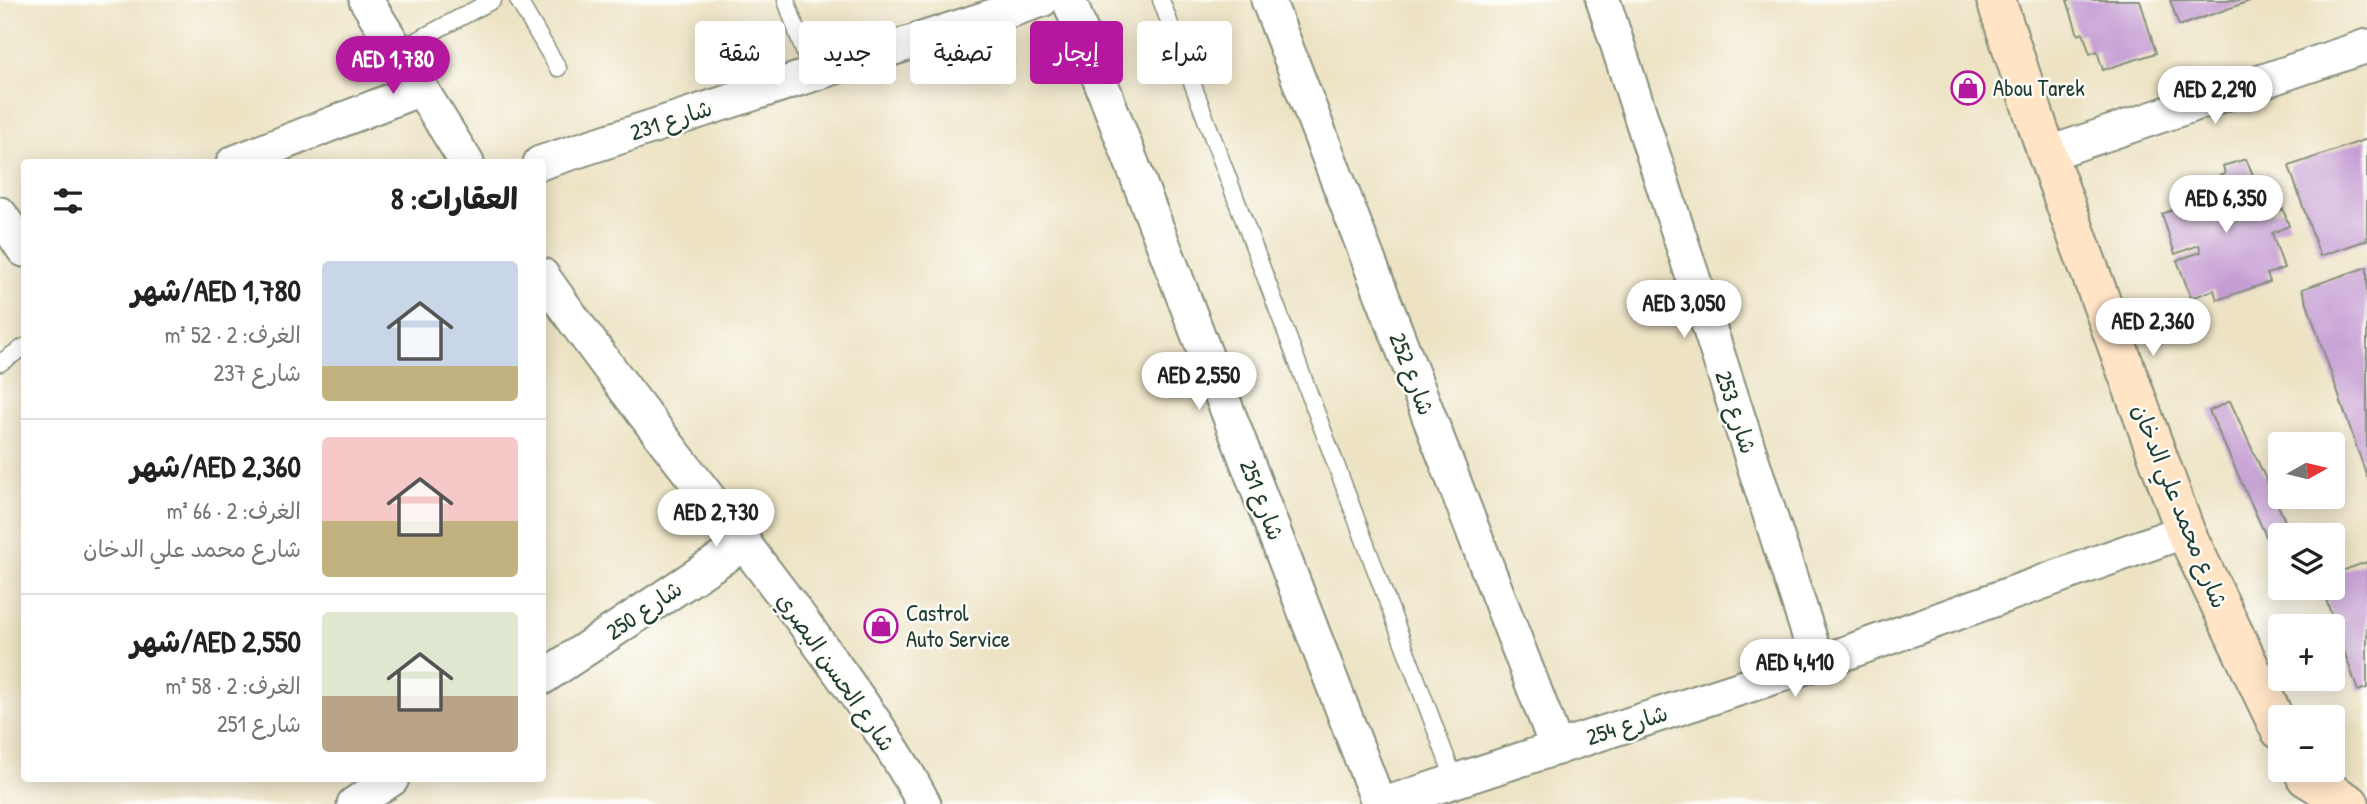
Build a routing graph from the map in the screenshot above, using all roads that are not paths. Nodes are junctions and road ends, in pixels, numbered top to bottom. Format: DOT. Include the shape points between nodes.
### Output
graph roads {
  1 [pos="366,0"];
  2 [pos="493,0"];
  3 [pos="518,0"];
  4 [pos="786,0"];
  5 [pos="1042,0"];
  6 [pos="1069,0"];
  7 [pos="1161,0"];
  8 [pos="1268,0"];
  9 [pos="1603,0"];
  10 [pos="1996,0"];
  11 [pos="799,38"];
  12 [pos="2367,46"];
  13 [pos="896,48"];
  14 [pos="397,51"];
  15 [pos="558,68"];
  16 [pos="799,79"];
  17 [pos="420,89"];
  18 [pos="2047,154"];
  19 [pos="243,159"];
  20 [pos="464,159"];
  21 [pos="546,161"];
  22 [pos="0,214"];
  23 [pos="21,243"];
  24 [pos="546,281"];
  25 [pos="21,349"];
  26 [pos="0,363"];
  27 [pos="2185,531"];
  28 [pos="745,543"];
  29 [pos="1818,663"];
  30 [pos="546,675"];
  31 [pos="2268,705"];
  32 [pos="1557,748"];
  33 [pos="1454,781"];
  34 [pos="2305,784"];
  35 [pos="924,804"];
  36 [pos="1381,804"];
  37 [pos="2350,804"];
  1 -- 14 [label="street"];
  2 -- 14 [label="lane"];
  3 -- 15 [label="lane"];
  4 -- 11 [label="lane"];
  5 -- 13 [label="street, شارع 231"];
  6 -- 36 [label="street, شارع 251"];
  7 -- 33 [label="lane"];
  8 -- 32 [label="street, شارع 252"];
  9 -- 29 [label="street, شارع 253"];
  10 -- 18 [label="street, شارع محمد علي الدخان"];
  12 -- 18 [label="street"];
  14 -- 17 [label="street"];
  16 -- 21 [label="street, شارع 231"];
  17 -- 19 [label="street"];
  17 -- 20 [label="street"];
  18 -- 27 [label="street, شارع محمد علي الدخان"];
  22 -- 23 [label="street"];
  24 -- 28 [label="street, شارع الحسن البصري"];
  25 -- 26 [label="lane"];
  27 -- 29 [label="street, شارع 254"];
  27 -- 31 [label="street, شارع محمد علي الدخان"];
  28 -- 30 [label="street, شارع 250"];
  28 -- 35 [label="street, شارع الحسن البصري" via="849,685"];
  29 -- 32 [label="street, شارع 254"];
  32 -- 33 [label="street, شارع 254"];
  33 -- 36 [label="street, شارع 254"];
  34 -- 37 [label="street"];
}
